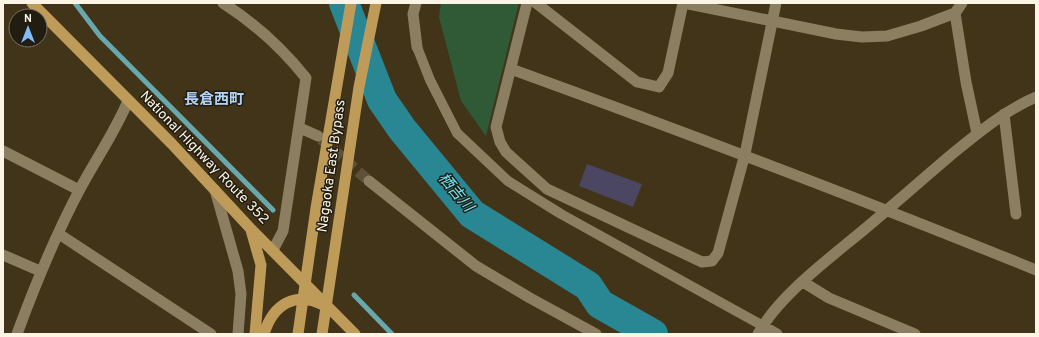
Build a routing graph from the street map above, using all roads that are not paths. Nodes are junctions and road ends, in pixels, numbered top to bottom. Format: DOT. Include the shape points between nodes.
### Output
graph roads {
  1 [pos="32,3"];
  2 [pos="223,3"];
  3 [pos="351,3"];
  4 [pos="376,3"];
  5 [pos="416,3"];
  6 [pos="527,3"];
  7 [pos="536,3"];
  8 [pos="683,3"];
  9 [pos="776,3"];
  10 [pos="962,3"];
  11 [pos="955,13"];
  12 [pos="772,21"];
  13 [pos="417,47"];
  14 [pos="511,69"];
  15 [pos="1036,97"];
  16 [pos="128,101"];
  17 [pos="1004,114"];
  18 [pos="300,128"];
  19 [pos="977,133"];
  20 [pos="318,136"];
  21 [pos="3,151"];
  22 [pos="745,154"];
  23 [pos="369,181"];
  24 [pos="79,190"];
  25 [pos="215,190"];
  26 [pos="887,209"];
  27 [pos="1016,214"];
  28 [pos="250,228"];
  29 [pos="59,234"];
  30 [pos="273,250"];
  31 [pos="3,255"];
  32 [pos="1036,270"];
  33 [pos="40,271"];
  34 [pos="803,282"];
  35 [pos="333,310"];
  36 [pos="760,331"];
  37 [pos="352,333"];
  38 [pos="17,334"];
  39 [pos="211,334"];
  40 [pos="238,334"];
  41 [pos="255,334"];
  42 [pos="264,334"];
  43 [pos="298,334"];
  44 [pos="322,334"];
  45 [pos="596,334"];
  46 [pos="777,334"];
  47 [pos="915,334"];
  1 -- 16 [label="highway, National Highway Route 352"];
  2 -- 18 [label="street" via="265,33 306,78"];
  3 -- 43 [label="highway, Nagaoka East Bypass" via="316,208"];
  4 -- 44 [label="highway, Nagaoka East Bypass" via="358,87"];
  5 -- 13 [label="street" via="413,14"];
  6 -- 14 [label="street"];
  7 -- 8 [label="street" via="637,82 660,87 668,73"];
  8 -- 12 [label="street"];
  9 -- 12 [label="street"];
  10 -- 11 [label="street"];
  11 -- 12 [label="street" via="887,36 868,37 836,34"];
  11 -- 19 [label="street"];
  12 -- 22 [label="street"];
  13 -- 36 [label="lane" via="430,80 457,132 508,182"];
  14 -- 22 [label="street"];
  14 -- 22 [label="street" via="496,127 506,152 547,189 702,262 712,261 718,253"];
  15 -- 17 [label="street"];
  16 -- 24 [label="street"];
  16 -- 25 [label="highway, National Highway Route 352"];
  17 -- 19 [label="street"];
  17 -- 27 [label="street"];
  18 -- 20 [label="street"];
  18 -- 30 [label="street" via="283,231"];
  19 -- 26 [label="street"];
  21 -- 24 [label="street"];
  22 -- 26 [label="street"];
  23 -- 45 [label="street" via="476,266"];
  24 -- 29 [label="street"];
  25 -- 28 [label="highway, National Highway Route 352"];
  25 -- 40 [label="street" via="238,271 241,294"];
  26 -- 32 [label="street"];
  26 -- 34 [label="street"];
  28 -- 30 [label="highway, National Highway Route 352"];
  28 -- 41 [label="highway" via="261,265"];
  29 -- 33 [label="street"];
  29 -- 39 [label="street"];
  30 -- 35 [label="highway, National Highway Route 352"];
  31 -- 33 [label="street"];
  33 -- 38 [label="street"];
  34 -- 36 [label="street" via="774,311"];
  34 -- 47 [label="street" via="829,298"];
  35 -- 37 [label="highway, National Highway Route 352"];
  35 -- 42 [label="highway" via="320,303 299,298 288,301 270,318"];
  36 -- 46 [label="street"];
}
